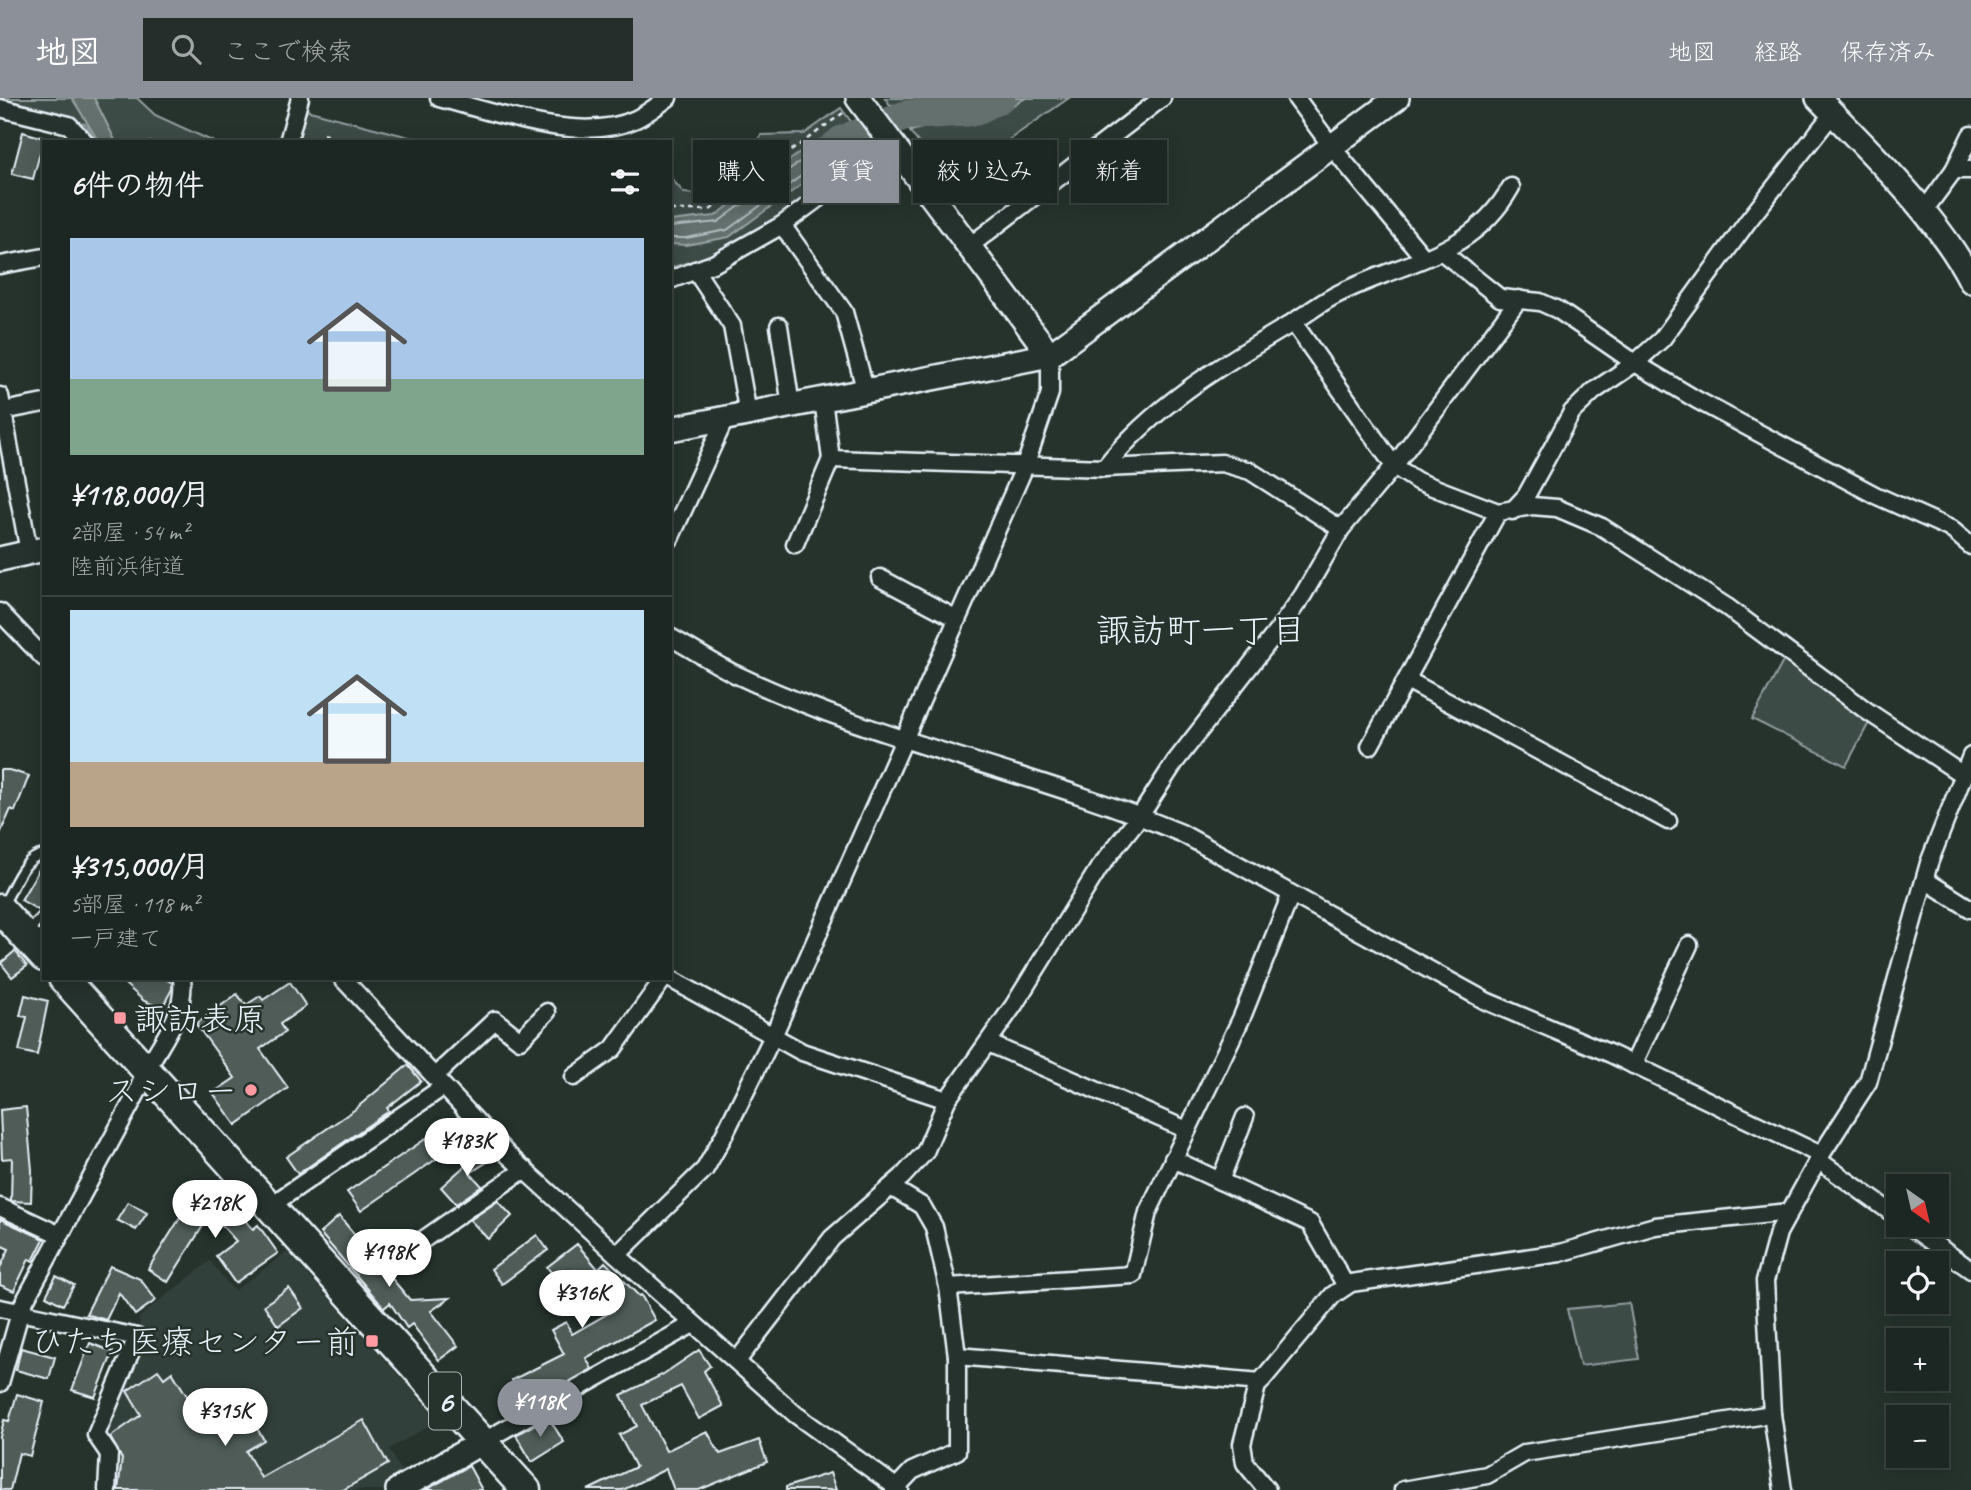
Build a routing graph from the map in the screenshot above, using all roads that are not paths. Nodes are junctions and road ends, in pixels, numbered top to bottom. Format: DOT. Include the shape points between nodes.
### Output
graph roads {
  1 [pos="300,98"];
  2 [pos="668,98"];
  3 [pos="1163,98"];
  4 [pos="1296,98"];
  5 [pos="1397,98"];
  6 [pos="444,99"];
  7 [pos="860,102"];
  8 [pos="1825,106"];
  9 [pos="0,108"];
  10 [pos="1971,135"];
  11 [pos="83,140"];
  12 [pos="289,140"];
  13 [pos="890,140"];
  14 [pos="1332,147"];
  15 [pos="899,151"];
  16 [pos="1954,170"];
  17 [pos="1971,170"];
  18 [pos="1511,187"];
  19 [pos="811,203"];
  20 [pos="1923,212"];
  21 [pos="782,225"];
  22 [pos="971,245"];
  23 [pos="1441,251"];
  24 [pos="42,257"];
  25 [pos="1424,258"];
  26 [pos="0,265"];
  27 [pos="695,270"];
  28 [pos="672,279"];
  29 [pos="1971,281"];
  30 [pos="1519,299"];
  31 [pos="1293,322"];
  32 [pos="779,326"];
  33 [pos="1050,355"];
  34 [pos="1635,363"];
  35 [pos="866,391"];
  36 [pos="822,400"];
  37 [pos="2,403"];
  38 [pos="42,403"];
  39 [pos="791,406"];
  40 [pos="748,414"];
  41 [pos="725,419"];
  42 [pos="672,429"];
  43 [pos="831,459"];
  44 [pos="1025,466"];
  45 [pos="1394,466"];
  46 [pos="1104,468"];
  47 [pos="1505,511"];
  48 [pos="1341,529"];
  49 [pos="672,535"];
  50 [pos="795,544"];
  51 [pos="1971,546"];
  52 [pos="36,550"];
  53 [pos="0,558"];
  54 [pos="880,578"];
  55 [pos="0,612"];
  56 [pos="957,619"];
  57 [pos="672,638"];
  58 [pos="42,656"];
  59 [pos="1407,680"];
  60 [pos="904,739"];
  61 [pos="1370,746"];
  62 [pos="1971,756"];
  63 [pos="1963,775"];
  64 [pos="1140,816"];
  65 [pos="1668,821"];
  66 [pos="42,854"];
  67 [pos="1925,880"];
  68 [pos="1291,894"];
  69 [pos="1971,909"];
  70 [pos="42,915"];
  71 [pos="5,920"];
  72 [pos="1689,945"];
  73 [pos="42,955"];
  74 [pos="65,980"];
  75 [pos="182,980"];
  76 [pos="665,980"];
  77 [pos="671,980"];
  78 [pos="350,981"];
  79 [pos="547,1012"];
  80 [pos="774,1034"];
  81 [pos="988,1043"];
  82 [pos="1633,1065"];
  83 [pos="145,1067"];
  84 [pos="574,1077"];
  85 [pos="438,1082"];
  86 [pos="947,1100"];
  87 [pos="1245,1117"];
  88 [pos="1187,1130"];
  89 [pos="1820,1157"];
  90 [pos="1173,1159"];
  91 [pos="525,1169"];
  92 [pos="1220,1181"];
  93 [pos="891,1187"];
  94 [pos="270,1206"];
  95 [pos="0,1207"];
  96 [pos="1886,1208"];
  97 [pos="1789,1212"];
  98 [pos="58,1234"];
  99 [pos="1925,1237"];
  100 [pos="617,1255"];
  101 [pos="394,1260"];
  102 [pos="1971,1270"];
  103 [pos="1346,1286"];
  104 [pos="948,1287"];
  105 [pos="0,1308"];
  106 [pos="19,1314"];
  107 [pos="693,1324"];
  108 [pos="957,1356"];
  109 [pos="737,1361"];
  110 [pos="1261,1382"];
  111 [pos="0,1383"];
  112 [pos="1772,1414"];
  113 [pos="482,1442"];
  114 [pos="897,1489"];
  115 [pos="107,1490"];
  116 [pos="398,1490"];
  117 [pos="526,1490"];
  118 [pos="1267,1490"];
  119 [pos="1403,1490"];
  120 [pos="1783,1490"];
  1 -- 12 [label="street"];
  2 -- 6 [label="street" via="635,120 593,128 544,124"];
  3 -- 22 [label="street"];
  4 -- 14 [label="street"];
  5 -- 14 [label="street"];
  7 -- 13 [label="street"];
  8 -- 20 [label="street"];
  8 -- 34 [label="street" via="1691,304"];
  9 -- 11 [label="street" via="69,125"];
  10 -- 16 [label="street"];
  14 -- 25 [label="street"];
  14 -- 33 [label="street"];
  15 -- 22 [label="street"];
  16 -- 17 [label="street"];
  16 -- 20 [label="street"];
  18 -- 23 [label="street" via="1497,212 1476,232"];
  19 -- 21 [label="street"];
  20 -- 29 [label="street"];
  21 -- 27 [label="street"];
  21 -- 35 [label="street" via="844,312"];
  22 -- 33 [label="street"];
  23 -- 25 [label="street"];
  23 -- 30 [label="street" via="1500,298"];
  24 -- 26 [label="street"];
  25 -- 31 [label="street" via="1335,296"];
  27 -- 28 [label="street"];
  27 -- 40 [label="street" via="732,326"];
  30 -- 34 [label="street" via="1558,310"];
  30 -- 45 [label="street"];
  31 -- 45 [label="street"];
  31 -- 46 [label="street" via="1154,414"];
  32 -- 39 [label="street"];
  33 -- 35 [label="street"];
  33 -- 44 [label="street" via="1050,393"];
  34 -- 47 [label="street" via="1572,412 1526,496"];
  34 -- 51 [label="street" via="1875,495 1951,529"];
  35 -- 36 [label="street"];
  36 -- 39 [label="street"];
  36 -- 43 [label="street"];
  37 -- 38 [label="street"];
  37 -- 52 [label="street"];
  39 -- 40 [label="street"];
  40 -- 41 [label="street"];
  41 -- 42 [label="street"];
  41 -- 49 [label="street"];
  43 -- 44 [label="street"];
  43 -- 50 [label="street"];
  44 -- 46 [label="street"];
  44 -- 56 [label="street"];
  45 -- 47 [label="street" via="1417,481"];
  45 -- 48 [label="street"];
  46 -- 48 [label="street" via="1222,463 1250,471"];
  47 -- 59 [label="street"];
  47 -- 63 [label="street" via="1557,508 1602,527 1727,607 1858,705"];
  48 -- 64 [label="street" via="1303,595 1175,762"];
  52 -- 53 [label="street"];
  54 -- 56 [label="street"];
  55 -- 58 [label="street"];
  56 -- 60 [label="street"];
  57 -- 60 [label="street" via="733,673"];
  59 -- 61 [label="street"];
  59 -- 65 [label="street"];
  60 -- 64 [label="street"];
  60 -- 80 [label="street"];
  62 -- 63 [label="street"];
  63 -- 67 [label="street"];
  64 -- 68 [label="street" via="1226,855"];
  64 -- 81 [label="street" via="1099,868"];
  66 -- 71 [label="lane" via="25,864"];
  67 -- 69 [label="street"];
  67 -- 89 [label="street" via="1868,1082"];
  68 -- 82 [label="street" via="1486,1001"];
  68 -- 88 [label="street" via="1242,1017"];
  70 -- 71 [label="lane"];
  71 -- 73 [label="highway"];
  72 -- 82 [label="street"];
  74 -- 83 [label="highway, 6"];
  75 -- 83 [label="street" via="179,1011 160,1051"];
  76 -- 84 [label="street" via="613,1049"];
  77 -- 80 [label="street"];
  78 -- 85 [label="street"];
  79 -- 85 [label="street" via="520,1040 495,1020"];
  80 -- 86 [label="street" via="802,1052"];
  80 -- 100 [label="street" via="705,1169"];
  81 -- 86 [label="street"];
  81 -- 88 [label="street"];
  82 -- 89 [label="street"];
  83 -- 94 [label="highway, 6"];
  83 -- 98 [label="street" via="138,1091"];
  85 -- 91 [label="street"];
  85 -- 94 [label="street"];
  86 -- 93 [label="street" via="925,1153"];
  87 -- 92 [label="street"];
  88 -- 90 [label="street"];
  89 -- 96 [label="street"];
  89 -- 97 [label="street"];
  90 -- 92 [label="street"];
  90 -- 104 [label="street" via="1147,1212 1133,1275"];
  91 -- 100 [label="street"];
  91 -- 101 [label="street"];
  92 -- 103 [label="street" via="1310,1223"];
  93 -- 104 [label="street" via="922,1206 934,1227"];
  93 -- 109 [label="street" via="832,1238"];
  94 -- 113 [label="highway, 6"];
  95 -- 98 [label="street"];
  97 -- 103 [label="street" via="1655,1226 1560,1253"];
  97 -- 112 [label="street" via="1765,1281"];
  98 -- 106 [label="street"];
  99 -- 102 [label="street"];
  100 -- 107 [label="street"];
  103 -- 110 [label="street" via="1333,1295"];
  104 -- 108 [label="street"];
  105 -- 106 [label="street"];
  106 -- 111 [label="street"];
  106 -- 115 [label="street" via="137,1337 96,1435 110,1454"];
  107 -- 109 [label="street"];
  107 -- 113 [label="street"];
  108 -- 110 [label="street"];
  108 -- 114 [label="street" via="957,1451 912,1472"];
  109 -- 114 [label="street" via="795,1414"];
  110 -- 118 [label="street" via="1242,1444 1245,1463"];
  112 -- 119 [label="street" via="1525,1453 1487,1475"];
  112 -- 120 [label="street"];
  113 -- 116 [label="street"];
  113 -- 117 [label="highway, 6"];
}
